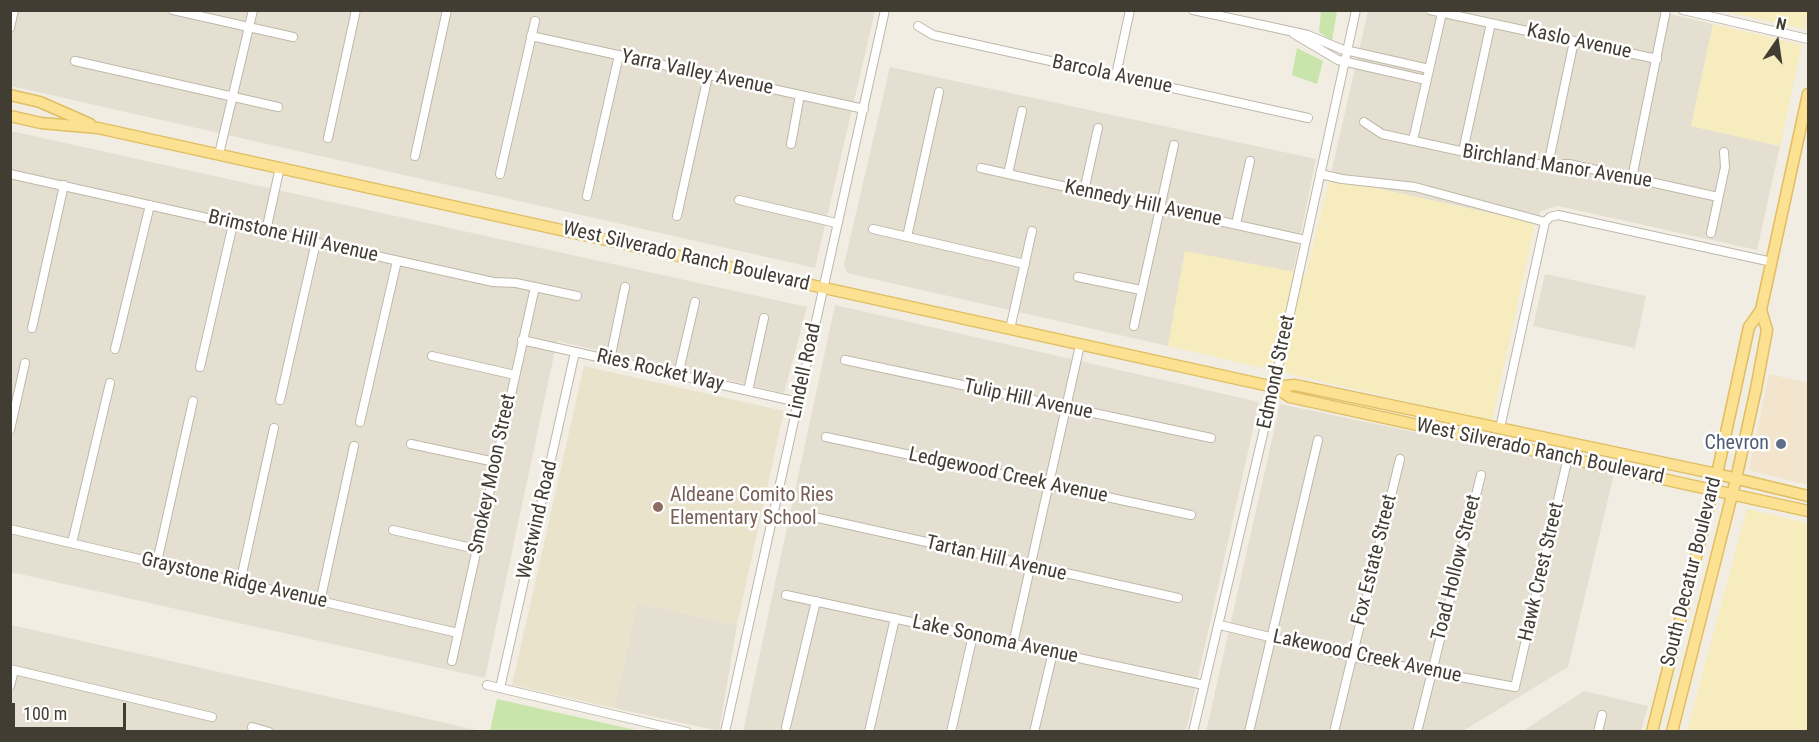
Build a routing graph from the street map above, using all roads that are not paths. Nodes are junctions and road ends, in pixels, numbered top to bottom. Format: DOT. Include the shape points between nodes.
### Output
graph roads {
  1 [pos="14,10"];
  2 [pos="173,10"];
  3 [pos="253,10"];
  4 [pos="356,10"];
  5 [pos="447,10"];
  6 [pos="885,10"];
  7 [pos="1130,10"];
  8 [pos="1193,10"];
  9 [pos="1356,10"];
  10 [pos="1430,10"];
  11 [pos="1666,10"];
  12 [pos="1683,10"];
  13 [pos="1442,13"];
  14 [pos="1221,14"];
  15 [pos="535,21"];
  16 [pos="1491,23"];
  17 [pos="918,26"];
  18 [pos="10,28"];
  19 [pos="249,28"];
  20 [pos="1290,32"];
  21 [pos="531,36"];
  22 [pos="293,37"];
  23 [pos="1809,39"];
  24 [pos="1574,41"];
  25 [pos="1347,51"];
  26 [pos="619,56"];
  27 [pos="1657,59"];
  28 [pos="75,61"];
  29 [pos="1345,62"];
  30 [pos="1429,69"];
  31 [pos="1116,75"];
  32 [pos="708,76"];
  33 [pos="1426,80"];
  34 [pos="939,92"];
  35 [pos="1809,94"];
  36 [pos="10,95"];
  37 [pos="800,95"];
  38 [pos="232,97"];
  39 [pos="278,107"];
  40 [pos="864,110"];
  41 [pos="1022,111"];
  42 [pos="10,116"];
  43 [pos="1308,118"];
  44 [pos="1364,122"];
  45 [pos="98,128"];
  46 [pos="1098,128"];
  47 [pos="328,138"];
  48 [pos="1413,140"];
  49 [pos="791,144"];
  50 [pos="1174,145"];
  51 [pos="1463,152"];
  52 [pos="1724,152"];
  53 [pos="219,154"];
  54 [pos="415,156"];
  55 [pos="1250,161"];
  56 [pos="1548,165"];
  57 [pos="280,167"];
  58 [pos="981,168"];
  59 [pos="10,174"];
  60 [pos="500,174"];
  61 [pos="1008,174"];
  62 [pos="1320,174"];
  63 [pos="1632,178"];
  64 [pos="64,185"];
  65 [pos="1084,191"];
  66 [pos="587,196"];
  67 [pos="1718,197"];
  68 [pos="739,200"];
  69 [pos="150,205"];
  70 [pos="1160,208"];
  71 [pos="678,216"];
  72 [pos="1548,219"];
  73 [pos="836,223"];
  74 [pos="233,224"];
  75 [pos="1236,224"];
  76 [pos="873,229"];
  77 [pos="266,231"];
  78 [pos="1032,231"];
  79 [pos="1711,233"];
  80 [pos="907,237"];
  81 [pos="1305,240"];
  82 [pos="316,242"];
  83 [pos="397,261"];
  84 [pos="1772,262"];
  85 [pos="1025,264"];
  86 [pos="1078,277"];
  87 [pos="535,287"];
  88 [pos="625,287"];
  89 [pos="823,288"];
  90 [pos="1141,290"];
  91 [pos="577,296"];
  92 [pos="695,302"];
  93 [pos="1761,310"];
  94 [pos="764,318"];
  95 [pos="1134,326"];
  96 [pos="32,328"];
  97 [pos="1010,329"];
  98 [pos="522,340"];
  99 [pos="1080,345"];
  100 [pos="115,349"];
  101 [pos="575,352"];
  102 [pos="432,356"];
  103 [pos="610,360"];
  104 [pos="845,360"];
  105 [pos="25,363"];
  106 [pos="200,366"];
  107 [pos="515,375"];
  108 [pos="678,375"];
  109 [pos="110,383"];
  110 [pos="1274,387"];
  111 [pos="748,391"];
  112 [pos="280,400"];
  113 [pos="193,401"];
  114 [pos="798,402"];
  115 [pos="1066,409"];
  116 [pos="360,422"];
  117 [pos="274,428"];
  118 [pos="1500,428"];
  119 [pos="10,430"];
  120 [pos="826,437"];
  121 [pos="1211,438"];
  122 [pos="1318,440"];
  123 [pos="411,444"];
  124 [pos="354,446"];
  125 [pos="1568,458"];
  126 [pos="1400,459"];
  127 [pos="495,462"];
  128 [pos="1717,474"];
  129 [pos="1480,475"];
  130 [pos="1736,479"];
  131 [pos="1049,486"];
  132 [pos="1713,490"];
  133 [pos="1732,493"];
  134 [pos="1809,496"];
  135 [pos="1809,511"];
  136 [pos="1191,515"];
  137 [pos="814,517"];
  138 [pos="10,529"];
  139 [pos="393,530"];
  140 [pos="72,543"];
  141 [pos="476,549"];
  142 [pos="157,562"];
  143 [pos="1031,567"];
  144 [pos="240,583"];
  145 [pos="786,595"];
  146 [pos="1179,598"];
  147 [pos="816,601"];
  148 [pos="320,602"];
  149 [pos="895,618"];
  150 [pos="1220,625"];
  151 [pos="458,633"];
  152 [pos="973,635"];
  153 [pos="1270,636"];
  154 [pos="1013,644"];
  155 [pos="1053,652"];
  156 [pos="1352,657"];
  157 [pos="452,661"];
  158 [pos="12,669"];
  159 [pos="1431,670"];
  160 [pos="486,685"];
  161 [pos="1204,685"];
  162 [pos="10,686"];
  163 [pos="1515,687"];
  164 [pos="501,688"];
  165 [pos="1602,715"];
  166 [pos="212,717"];
  167 [pos="786,727"];
  168 [pos="252,728"];
  169 [pos="269,732"];
  170 [pos="687,732"];
  171 [pos="725,732"];
  172 [pos="869,732"];
  173 [pos="951,732"];
  174 [pos="1034,732"];
  175 [pos="1193,732"];
  176 [pos="1249,732"];
  177 [pos="1334,732"];
  178 [pos="1417,732"];
  179 [pos="1598,732"];
  180 [pos="1652,732"];
  181 [pos="1672,732"];
  1 -- 18 [label="street"];
  2 -- 19 [label="street"];
  3 -- 19 [label="street"];
  4 -- 47 [label="street"];
  5 -- 54 [label="street"];
  6 -- 40 [label="street, Lindell Road"];
  7 -- 31 [label="street"];
  8 -- 14 [label="street"];
  9 -- 25 [label="street, Edmond Street"];
  10 -- 13 [label="street, Kaslo Avenue"];
  11 -- 27 [label="street"];
  12 -- 23 [label="street"];
  13 -- 16 [label="street, Kaslo Avenue"];
  13 -- 30 [label="street"];
  14 -- 20 [label="street"];
  15 -- 21 [label="street"];
  16 -- 24 [label="street, Kaslo Avenue"];
  16 -- 51 [label="street"];
  17 -- 31 [label="street, Barcola Avenue" via="933,35"];
  19 -- 22 [label="street"];
  19 -- 38 [label="street"];
  20 -- 25 [label="street" via="1314,36"];
  20 -- 29 [label="street"];
  21 -- 26 [label="street, Yarra Valley Avenue"];
  21 -- 60 [label="street"];
  24 -- 27 [label="street, Kaslo Avenue"];
  24 -- 56 [label="street"];
  25 -- 29 [label="street, Edmond Street"];
  25 -- 30 [label="street"];
  26 -- 32 [label="street, Yarra Valley Avenue"];
  26 -- 66 [label="street"];
  27 -- 63 [label="street"];
  28 -- 38 [label="street"];
  29 -- 33 [label="street"];
  29 -- 62 [label="street, Edmond Street"];
  30 -- 33 [label="street"];
  31 -- 43 [label="street, Barcola Avenue"];
  32 -- 37 [label="street, Yarra Valley Avenue"];
  32 -- 71 [label="street"];
  33 -- 48 [label="street"];
  34 -- 80 [label="street"];
  35 -- 84 [label="main road, South Decatur Boulevard"];
  36 -- 45 [label="main road, West Silverado Ranch Boulevard" via="40,102"];
  37 -- 40 [label="street, Yarra Valley Avenue"];
  37 -- 49 [label="street"];
  38 -- 39 [label="street"];
  38 -- 53 [label="street"];
  40 -- 73 [label="street, Lindell Road"];
  41 -- 61 [label="street"];
  42 -- 45 [label="main road, West Silverado Ranch Boulevard"];
  44 -- 48 [label="street, Birchland Manor Avenue" via="1382,134"];
  45 -- 53 [label="main road, West Silverado Ranch Boulevard"];
  46 -- 65 [label="street"];
  48 -- 51 [label="street, Birchland Manor Avenue"];
  50 -- 70 [label="street"];
  51 -- 56 [label="street, Birchland Manor Avenue" via="1528,166"];
  52 -- 67 [label="street"];
  53 -- 57 [label="main road, West Silverado Ranch Boulevard"];
  55 -- 75 [label="street"];
  56 -- 63 [label="street, Birchland Manor Avenue" via="1569,164"];
  57 -- 77 [label="street"];
  57 -- 89 [label="main road, West Silverado Ranch Boulevard"];
  58 -- 61 [label="street, Kennedy Hill Avenue"];
  59 -- 64 [label="street, Brimstone Hill Avenue"];
  61 -- 65 [label="street, Kennedy Hill Avenue"];
  62 -- 72 [label="street" via="1415,187"];
  62 -- 81 [label="street, Edmond Street"];
  63 -- 67 [label="street, Birchland Manor Avenue"];
  64 -- 69 [label="street, Brimstone Hill Avenue"];
  64 -- 96 [label="street"];
  65 -- 70 [label="street, Kennedy Hill Avenue"];
  67 -- 79 [label="street"];
  68 -- 73 [label="street"];
  69 -- 74 [label="street, Brimstone Hill Avenue"];
  69 -- 100 [label="street"];
  70 -- 75 [label="street, Kennedy Hill Avenue"];
  70 -- 90 [label="street"];
  72 -- 84 [label="street" via="1558,215"];
  72 -- 118 [label="street"];
  73 -- 89 [label="street, Lindell Road"];
  74 -- 77 [label="street, Brimstone Hill Avenue"];
  74 -- 106 [label="street"];
  75 -- 81 [label="street, Kennedy Hill Avenue"];
  76 -- 80 [label="street"];
  77 -- 82 [label="street, Brimstone Hill Avenue"];
  78 -- 85 [label="street"];
  80 -- 85 [label="street"];
  81 -- 110 [label="street, Edmond Street"];
  82 -- 83 [label="street, Brimstone Hill Avenue"];
  82 -- 112 [label="street"];
  83 -- 87 [label="street, Brimstone Hill Avenue"];
  83 -- 116 [label="street"];
  84 -- 93 [label="main road, South Decatur Boulevard"];
  85 -- 97 [label="street"];
  86 -- 90 [label="street"];
  87 -- 91 [label="street, Brimstone Hill Avenue"];
  87 -- 98 [label="street, Smokey Moon Street"];
  88 -- 103 [label="street"];
  89 -- 97 [label="main road, West Silverado Ranch Boulevard"];
  89 -- 114 [label="street, Lindell Road"];
  90 -- 95 [label="street"];
  92 -- 108 [label="street"];
  93 -- 128 [label="main road, South Decatur Boulevard" via="1749,327"];
  93 -- 130 [label="main road, South Decatur Boulevard" via="1767,330"];
  94 -- 111 [label="street"];
  97 -- 99 [label="main road, West Silverado Ranch Boulevard"];
  98 -- 101 [label="street, Ries Rocket Way"];
  98 -- 107 [label="street, Smokey Moon Street"];
  99 -- 110 [label="main road, West Silverado Ranch Boulevard"];
  99 -- 115 [label="street"];
  101 -- 103 [label="street, Ries Rocket Way"];
  101 -- 164 [label="street, Westwind Road"];
  102 -- 107 [label="street"];
  103 -- 108 [label="street, Ries Rocket Way"];
  104 -- 115 [label="street, Tulip Hill Avenue"];
  105 -- 119 [label="street"];
  107 -- 127 [label="street, Smokey Moon Street"];
  108 -- 111 [label="street, Ries Rocket Way"];
  109 -- 140 [label="street"];
  110 -- 118 [label="main road, West Silverado Ranch Boulevard" via="1295,385"];
  110 -- 125 [label="main road, West Silverado Ranch Boulevard" via="1290,397"];
  110 -- 150 [label="street, Edmond Street"];
  111 -- 114 [label="street, Ries Rocket Way"];
  113 -- 142 [label="street"];
  114 -- 171 [label="street, Lindell Road"];
  115 -- 121 [label="street, Tulip Hill Avenue"];
  115 -- 131 [label="street"];
  117 -- 144 [label="street"];
  118 -- 128 [label="main road, West Silverado Ranch Boulevard"];
  120 -- 131 [label="street, Ledgewood Creek Avenue"];
  122 -- 153 [label="street"];
  123 -- 127 [label="street"];
  124 -- 148 [label="street"];
  125 -- 132 [label="main road, West Silverado Ranch Boulevard"];
  125 -- 163 [label="street, Hawk Crest Street"];
  126 -- 156 [label="street, Fox Estate Street"];
  127 -- 141 [label="street, Smokey Moon Street"];
  128 -- 130 [label="main road, West Silverado Ranch Boulevard"];
  128 -- 132 [label="main road, South Decatur Boulevard"];
  129 -- 159 [label="street, Toad Hollow Street"];
  130 -- 133 [label="main road, South Decatur Boulevard"];
  130 -- 134 [label="main road, West Silverado Ranch Boulevard"];
  131 -- 136 [label="street, Ledgewood Creek Avenue"];
  131 -- 143 [label="street"];
  132 -- 133 [label="main road, West Silverado Ranch Boulevard"];
  132 -- 180 [label="main road, South Decatur Boulevard"];
  133 -- 135 [label="main road, West Silverado Ranch Boulevard"];
  133 -- 181 [label="main road, South Decatur Boulevard"];
  137 -- 143 [label="street, Tartan Hill Avenue"];
  138 -- 140 [label="street, Graystone Ridge Avenue"];
  139 -- 141 [label="street"];
  140 -- 142 [label="street, Graystone Ridge Avenue"];
  141 -- 151 [label="street, Smokey Moon Street"];
  142 -- 144 [label="street, Graystone Ridge Avenue"];
  143 -- 146 [label="street, Tartan Hill Avenue"];
  143 -- 154 [label="street"];
  144 -- 148 [label="street, Graystone Ridge Avenue"];
  145 -- 147 [label="street, Lake Sonoma Avenue"];
  147 -- 149 [label="street, Lake Sonoma Avenue"];
  147 -- 167 [label="street"];
  148 -- 151 [label="street, Graystone Ridge Avenue"];
  149 -- 152 [label="street, Lake Sonoma Avenue"];
  149 -- 172 [label="street"];
  150 -- 153 [label="street, Lakewood Creek Avenue"];
  150 -- 161 [label="street, Edmond Street"];
  151 -- 157 [label="street, Smokey Moon Street"];
  152 -- 154 [label="street, Lake Sonoma Avenue"];
  152 -- 173 [label="street"];
  153 -- 156 [label="street, Lakewood Creek Avenue"];
  153 -- 176 [label="street"];
  154 -- 155 [label="street, Lake Sonoma Avenue"];
  155 -- 161 [label="street, Lake Sonoma Avenue"];
  155 -- 174 [label="street"];
  156 -- 159 [label="street, Lakewood Creek Avenue"];
  156 -- 177 [label="street, Fox Estate Street"];
  158 -- 162 [label="street"];
  158 -- 166 [label="street"];
  159 -- 163 [label="street, Lakewood Creek Avenue"];
  159 -- 178 [label="street, Toad Hollow Street"];
  160 -- 164 [label="street"];
  161 -- 175 [label="street, Edmond Street"];
  164 -- 170 [label="street"];
  165 -- 179 [label="street"];
  168 -- 169 [label="street"];
}
